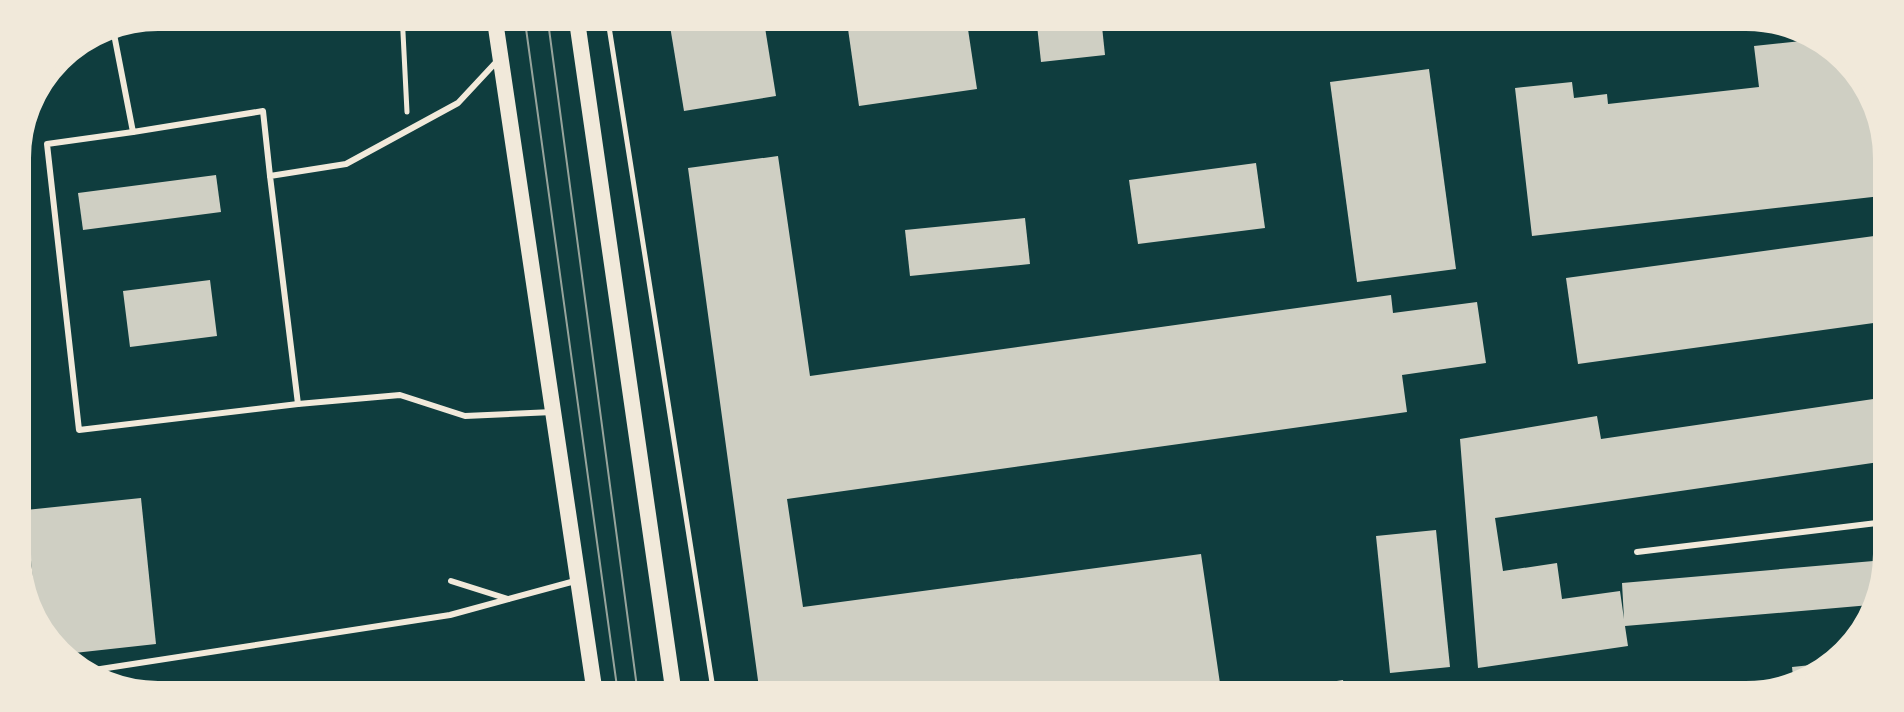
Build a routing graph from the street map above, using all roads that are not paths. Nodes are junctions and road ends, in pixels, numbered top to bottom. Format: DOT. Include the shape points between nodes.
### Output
graph roads {
  1 [pos="496,26"];
  2 [pos="578,26"];
  3 [pos="114,34"];
  4 [pos="501,56"];
  5 [pos="133,132"];
  6 [pos="270,176"];
  7 [pos="298,404"];
  8 [pos="555,412"];
  9 [pos="1878,523"];
  10 [pos="1637,552"];
  11 [pos="579,580"];
  12 [pos="451,581"];
  13 [pos="508,599"];
  14 [pos="96,670"];
  15 [pos="594,686"];
  16 [pos="673,686"];
  1 -- 4 [label="main road"];
  2 -- 16 [label="main road"];
  3 -- 5 [label="lane"];
  4 -- 6 [label="lane" via="458,103 346,164"];
  4 -- 8 [label="main road"];
  5 -- 6 [label="lane" via="263,111"];
  5 -- 7 [label="lane" via="47,144 79,430"];
  6 -- 7 [label="lane"];
  7 -- 8 [label="lane" via="400,395 465,416"];
  8 -- 11 [label="main road"];
  9 -- 10 [label="lane"];
  11 -- 13 [label="lane"];
  11 -- 15 [label="main road"];
  12 -- 13 [label="lane"];
  13 -- 14 [label="lane" via="450,615"];
}
